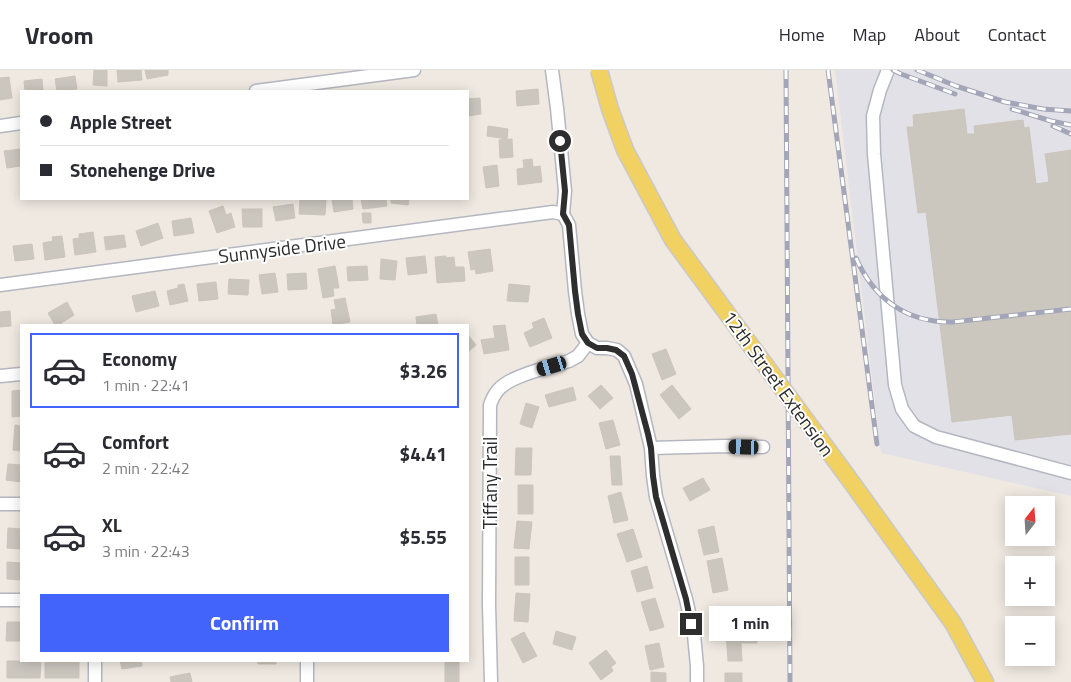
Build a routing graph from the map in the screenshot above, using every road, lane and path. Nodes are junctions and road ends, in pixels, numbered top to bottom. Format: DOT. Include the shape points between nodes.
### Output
graph roads {
  1 [pos="414,70"];
  2 [pos="552,70"];
  3 [pos="599,70"];
  4 [pos="888,70"];
  5 [pos="264,90"];
  6 [pos="20,123"];
  7 [pos="0,126"];
  8 [pos="563,214"];
  9 [pos="0,285"];
  10 [pos="588,343"];
  11 [pos="20,374"];
  12 [pos="0,376"];
  13 [pos="763,447"];
  14 [pos="651,448"];
  15 [pos="1071,473"];
  16 [pos="0,504"];
  17 [pos="20,504"];
  18 [pos="0,600"];
  19 [pos="20,600"];
  20 [pos="95,662"];
  21 [pos="307,662"];
  22 [pos="95,682"];
  23 [pos="308,682"];
  24 [pos="491,682"];
  25 [pos="697,682"];
  26 [pos="985,682"];
  1 -- 5 [label="street"];
  2 -- 8 [label="street" via="565,191"];
  3 -- 26 [label="main road, 12th Street Extension, bridge" via="625,150 674,240 953,623"];
  4 -- 15 [label="street" via="873,116 874,154 895,385 902,409 914,426 936,436"];
  6 -- 7 [label="street"];
  8 -- 9 [label="street, Sunnyside Drive" via="552,212"];
  8 -- 10 [label="street" via="569,225 578,314 582,334"];
  10 -- 14 [label="street" via="597,348 616,350 624,356 636,384"];
  10 -- 24 [label="street, Tiffany Trail" via="578,356 569,361 509,380 490,405"];
  11 -- 12 [label="street"];
  13 -- 14 [label="street"];
  14 -- 25 [label="street" via="656,497 694,635"];
  16 -- 17 [label="street"];
  18 -- 19 [label="street"];
  20 -- 22 [label="street"];
  21 -- 23 [label="street"];
}
